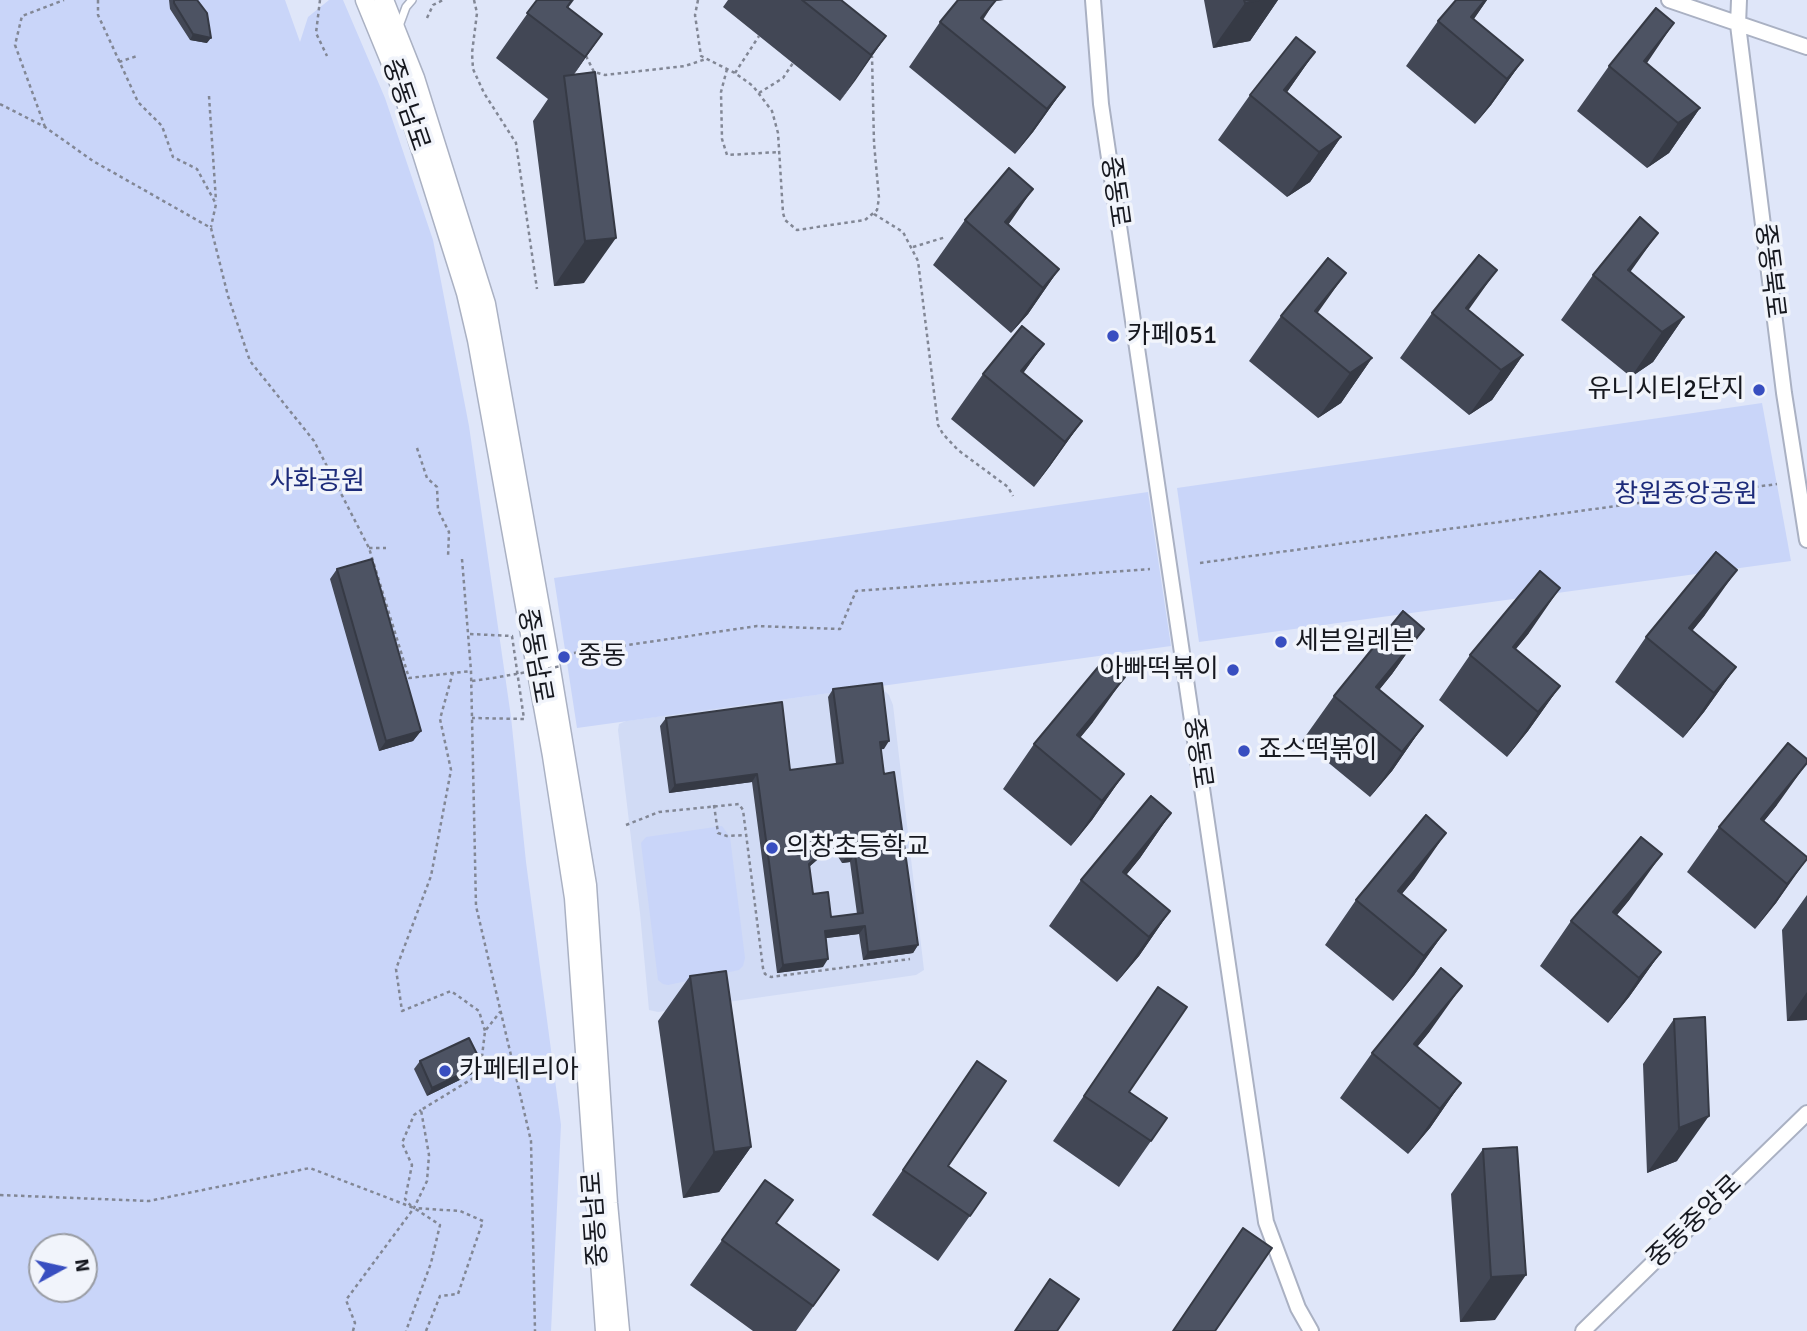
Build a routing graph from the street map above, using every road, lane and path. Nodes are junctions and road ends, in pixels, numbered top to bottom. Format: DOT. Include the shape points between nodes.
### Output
graph roads {
  1 [pos="64,0"];
  2 [pos="98,0"];
  3 [pos="320,0"];
  4 [pos="365,0"];
  5 [pos="384,0"];
  6 [pos="412,0"];
  7 [pos="443,0"];
  8 [pos="474,0"];
  9 [pos="698,0"];
  10 [pos="1093,0"];
  11 [pos="1669,0"];
  12 [pos="1739,0"];
  13 [pos="427,18"];
  14 [pos="1738,25"];
  15 [pos="759,36"];
  16 [pos="399,38"];
  17 [pos="1807,47"];
  18 [pos="871,52"];
  19 [pos="585,54"];
  20 [pos="137,56"];
  21 [pos="327,56"];
  22 [pos="706,59"];
  23 [pos="119,62"];
  24 [pos="793,63"];
  25 [pos="727,69"];
  26 [pos="735,73"];
  27 [pos="759,93"];
  28 [pos="209,96"];
  29 [pos="0,104"];
  30 [pos="45,127"];
  31 [pos="779,152"];
  32 [pos="216,204"];
  33 [pos="874,214"];
  34 [pos="211,228"];
  35 [pos="946,237"];
  36 [pos="913,247"];
  37 [pos="537,289"];
  38 [pos="417,448"];
  39 [pos="1777,484"];
  40 [pos="1013,496"];
  41 [pos="1807,540"];
  42 [pos="369,548"];
  43 [pos="386,548"];
  44 [pos="447,557"];
  45 [pos="462,559"];
  46 [pos="1200,564"];
  47 [pos="1150,569"];
  48 [pos="469,634"];
  49 [pos="567,654"];
  50 [pos="562,666"];
  51 [pos="471,671"];
  52 [pos="453,672"];
  53 [pos="471,681"];
  54 [pos="472,718"];
  55 [pos="713,805"];
  56 [pos="626,825"];
  57 [pos="746,835"];
  58 [pos="910,959"];
  59 [pos="500,1012"];
  60 [pos="485,1031"];
  61 [pos="421,1110"];
  62 [pos="1807,1113"];
  63 [pos="0,1195"];
  64 [pos="414,1208"];
  65 [pos="353,1331"];
  66 [pos="406,1331"];
  67 [pos="426,1331"];
  68 [pos="535,1331"];
  69 [pos="605,1331"];
  70 [pos="620,1331"];
  71 [pos="1311,1331"];
  72 [pos="1583,1331"];
  1 -- 30 [label="path" via="22,16 15,45"];
  2 -- 23 [label="path" via="97,15"];
  3 -- 21 [label="path" via="316,33"];
  4 -- 69 [label="street, 중동남로" via="402,90 478,340 574,898"];
  5 -- 16 [label="street, 중동남로"];
  6 -- 16 [label="lane" via="401,17"];
  7 -- 13 [label="path" via="433,5"];
  8 -- 37 [label="path" via="473,69 516,143"];
  9 -- 22 [label="path" via="698,42"];
  10 -- 71 [label="street, 중동로" via="1103,118 1266,1222"];
  11 -- 14 [label="street"];
  12 -- 14 [label="street, 중동북로"];
  14 -- 17 [label="street"];
  14 -- 41 [label="street, 중동북로"];
  15 -- 26 [label="path"];
  16 -- 70 [label="street, 중동남로" via="485,304 562,732 587,885"];
  18 -- 33 [label="path" via="879,198"];
  19 -- 22 [label="path" via="594,72 605,75 685,66"];
  20 -- 23 [label="path"];
  22 -- 25 [label="path"];
  23 -- 32 [label="path" via="138,102 162,126 173,157 197,169"];
  24 -- 27 [label="path" via="783,78"];
  25 -- 26 [label="path"];
  25 -- 31 [label="path" via="721,92 727,155"];
  26 -- 27 [label="path"];
  27 -- 31 [label="path" via="777,122"];
  28 -- 32 [label="path"];
  29 -- 30 [label="path"];
  30 -- 34 [label="path"];
  31 -- 33 [label="path" via="783,213 790,225 803,230 865,220"];
  32 -- 34 [label="path"];
  33 -- 36 [label="path" via="897,227"];
  34 -- 42 [label="path" via="250,360 314,441"];
  35 -- 36 [label="path"];
  36 -- 40 [label="path" via="938,425 958,450"];
  38 -- 44 [label="path" via="427,478 437,487 438,510 449,532"];
  39 -- 46 [label="path"];
  42 -- 43 [label="path"];
  42 -- 52 [label="path" via="409,678"];
  45 -- 48 [label="path"];
  47 -- 49 [label="path" via="856,591 840,629 757,625"];
  48 -- 51 [label="path"];
  48 -- 54 [label="path" via="512,636 524,719"];
  50 -- 53 [label="path, bridge"];
  51 -- 52 [label="path"];
  51 -- 53 [label="path"];
  52 -- 60 [label="path" via="440,719 451,770 434,863 396,970 402,1010 451,991 479,1011"];
  53 -- 54 [label="path"];
  54 -- 59 [label="path" via="475,906"];
  55 -- 56 [label="path" via="659,812"];
  55 -- 57 [label="path" via="718,833"];
  55 -- 57 [label="path" via="739,804"];
  57 -- 58 [label="path" via="765,974 779,977"];
  59 -- 60 [label="path"];
  59 -- 68 [label="path" via="531,1141"];
  60 -- 61 [label="path" via="480,1074"];
  61 -- 64 [label="path" via="429,1156 427,1181"];
  61 -- 64 [label="path" via="414,1115 402,1143 412,1165 405,1199"];
  62 -- 72 [label="street, 중동중앙로"];
  63 -- 64 [label="path" via="149,1201 310,1168"];
  64 -- 65 [label="path" via="346,1300 355,1323"];
  64 -- 66 [label="path" via="440,1225"];
  64 -- 67 [label="path" via="460,1211 483,1221 457,1294 440,1296"];
}
